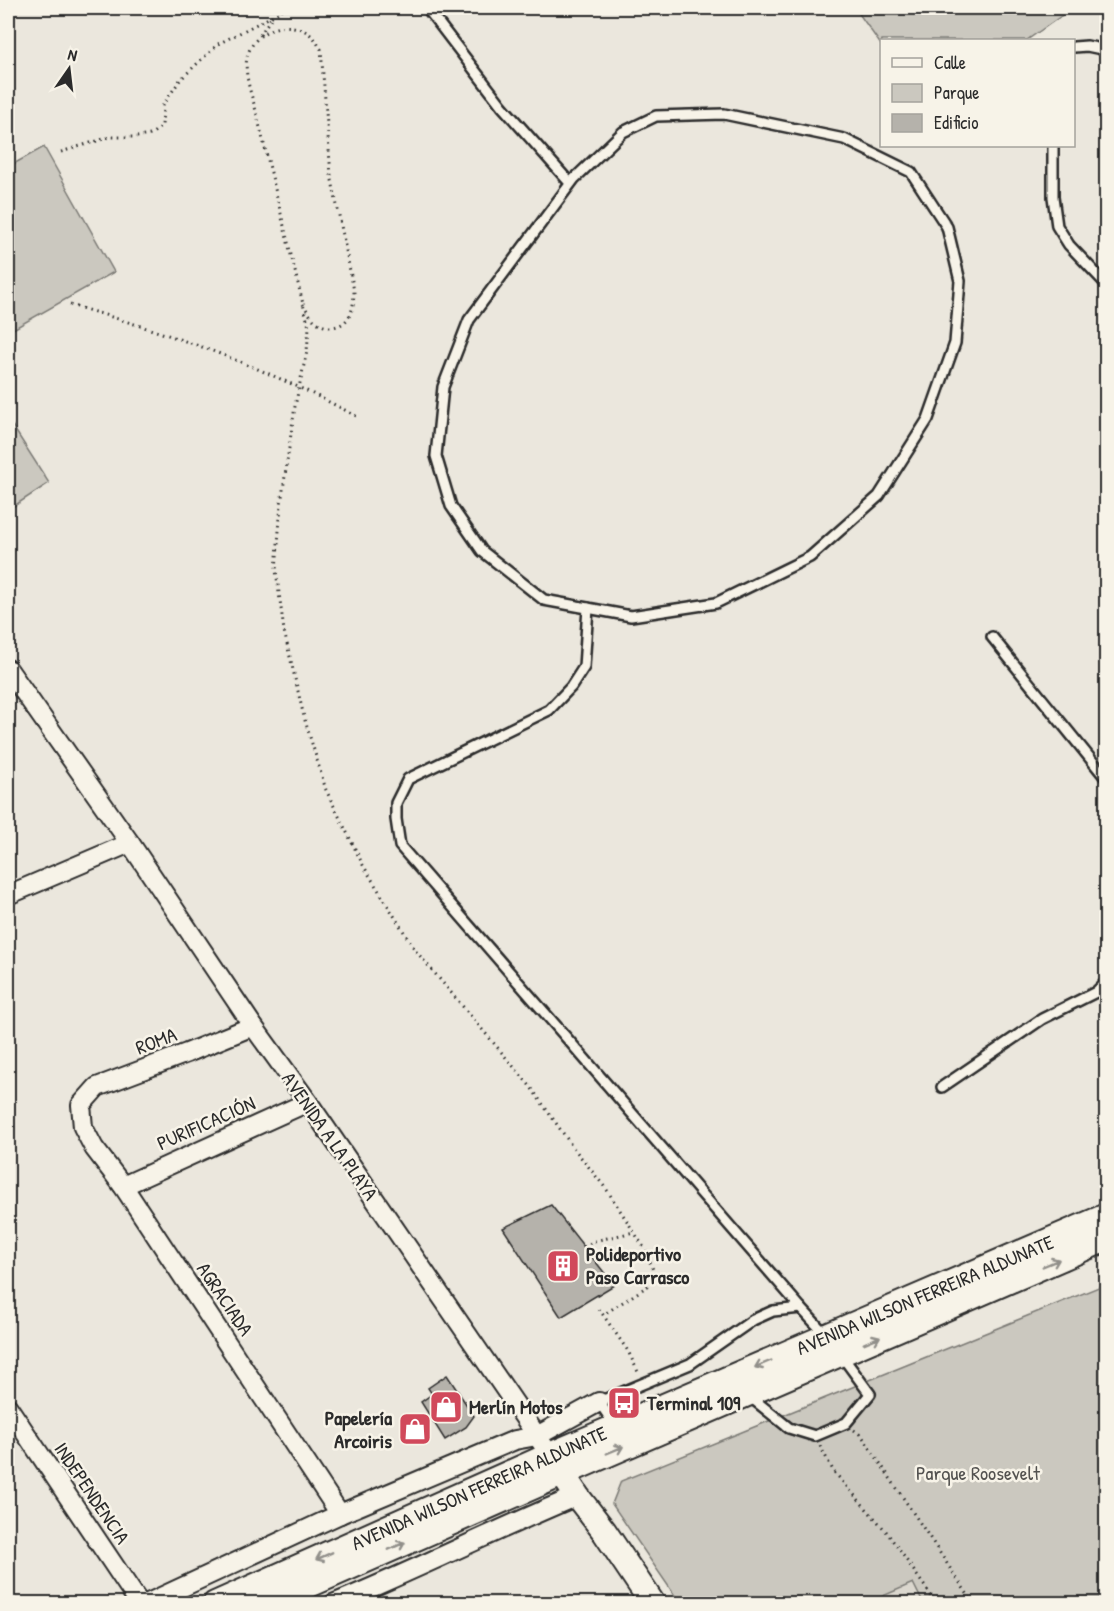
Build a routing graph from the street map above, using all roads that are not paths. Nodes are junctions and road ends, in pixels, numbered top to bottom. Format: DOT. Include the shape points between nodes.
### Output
graph roads {
  1 [pos="427,8"];
  2 [pos="1075,47"];
  3 [pos="1107,50"];
  4 [pos="1053,147"];
  5 [pos="570,183"];
  6 [pos="1107,284"];
  7 [pos="588,608"];
  8 [pos="992,637"];
  9 [pos="8,669"];
  10 [pos="25,695"];
  11 [pos="8,702"];
  12 [pos="1107,778"];
  13 [pos="130,843"];
  14 [pos="8,895"];
  15 [pos="1107,982"];
  16 [pos="253,1026"];
  17 [pos="942,1087"];
  18 [pos="308,1102"];
  19 [pos="81,1105"];
  20 [pos="123,1186"];
  21 [pos="1107,1216"];
  22 [pos="1107,1239"];
  23 [pos="801,1308"];
  24 [pos="834,1345"];
  25 [pos="746,1394"];
  26 [pos="599,1402"];
  27 [pos="8,1407"];
  28 [pos="616,1428"];
  29 [pos="550,1455"];
  30 [pos="577,1497"];
  31 [pos="340,1514"];
  32 [pos="140,1604"];
  33 [pos="146,1604"];
  34 [pos="215,1604"];
  35 [pos="266,1604"];
  36 [pos="333,1604"];
  37 [pos="652,1604"];
  1 -- 5 [label="lane" via="502,106"];
  2 -- 3 [label="lane" via="1087,45"];
  4 -- 6 [label="lane" via="1057,225 1069,245"];
  5 -- 7 [label="lane" via="469,320 443,387 436,456 451,506 482,551 544,600"];
  5 -- 7 [label="lane" via="623,132 656,116 724,114 844,139 911,172 947,227 960,281 955,343 928,419 879,496 810,557 716,603 631,616"];
  7 -- 23 [label="lane" via="584,667 571,687 549,710 408,779 396,803 400,846"];
  8 -- 12 [label="lane"];
  9 -- 10 [label="street, AVENIDA A LA PLAYA"];
  10 -- 11 [label="street"];
  10 -- 13 [label="street, AVENIDA A LA PLAYA"];
  13 -- 14 [label="street"];
  13 -- 16 [label="street, AVENIDA A LA PLAYA"];
  15 -- 17 [label="lane" via="1096,992 1042,1019"];
  16 -- 18 [label="street, AVENIDA A LA PLAYA"];
  16 -- 19 [label="street, ROMA" via="97,1087"];
  18 -- 20 [label="street, PURIFICACIÓN"];
  18 -- 29 [label="street, AVENIDA A LA PLAYA"];
  19 -- 20 [label="street, AGRACIADA" via="83,1127"];
  20 -- 31 [label="street, AGRACIADA"];
  21 -- 24 [label="main road, AVENIDA WILSON FERREIRA ALDUNATE"];
  24 -- 22 [label="main road, AVENIDA WILSON FERREIRA ALDUNATE, one-way"];
  23 -- 24 [label="lane"];
  23 -- 26 [label="lane" via="773,1311 753,1320 690,1364"];
  24 -- 25 [label="main road, AVENIDA WILSON FERREIRA ALDUNATE"];
  24 -- 25 [label="lane" via="870,1394 846,1423 815,1436 789,1428"];
  24 -- 28 [label="main road, AVENIDA WILSON FERREIRA ALDUNATE, one-way"];
  29 -- 25 [label="main road, AVENIDA WILSON FERREIRA ALDUNATE, one-way"];
  26 -- 28 [label="lane"];
  26 -- 29 [label="street"];
  27 -- 32 [label="street, INDEPENDENCIA"];
  28 -- 29 [label="main road, AVENIDA WILSON FERREIRA ALDUNATE"];
  29 -- 30 [label="main road, AVENIDA A LA PLAYA"];
  29 -- 31 [label="street, AVENIDA WILSON FERREIRA ALDUNATE" via="515,1440"];
  29 -- 34 [label="main road, AVENIDA WILSON FERREIRA ALDUNATE, one-way"];
  35 -- 29 [label="main road, AVENIDA WILSON FERREIRA ALDUNATE, one-way"];
  30 -- 36 [label="street"];
  30 -- 37 [label="main road, AVENIDA A LA PLAYA"];
  31 -- 33 [label="street, AVENIDA WILSON FERREIRA ALDUNATE"];
}
